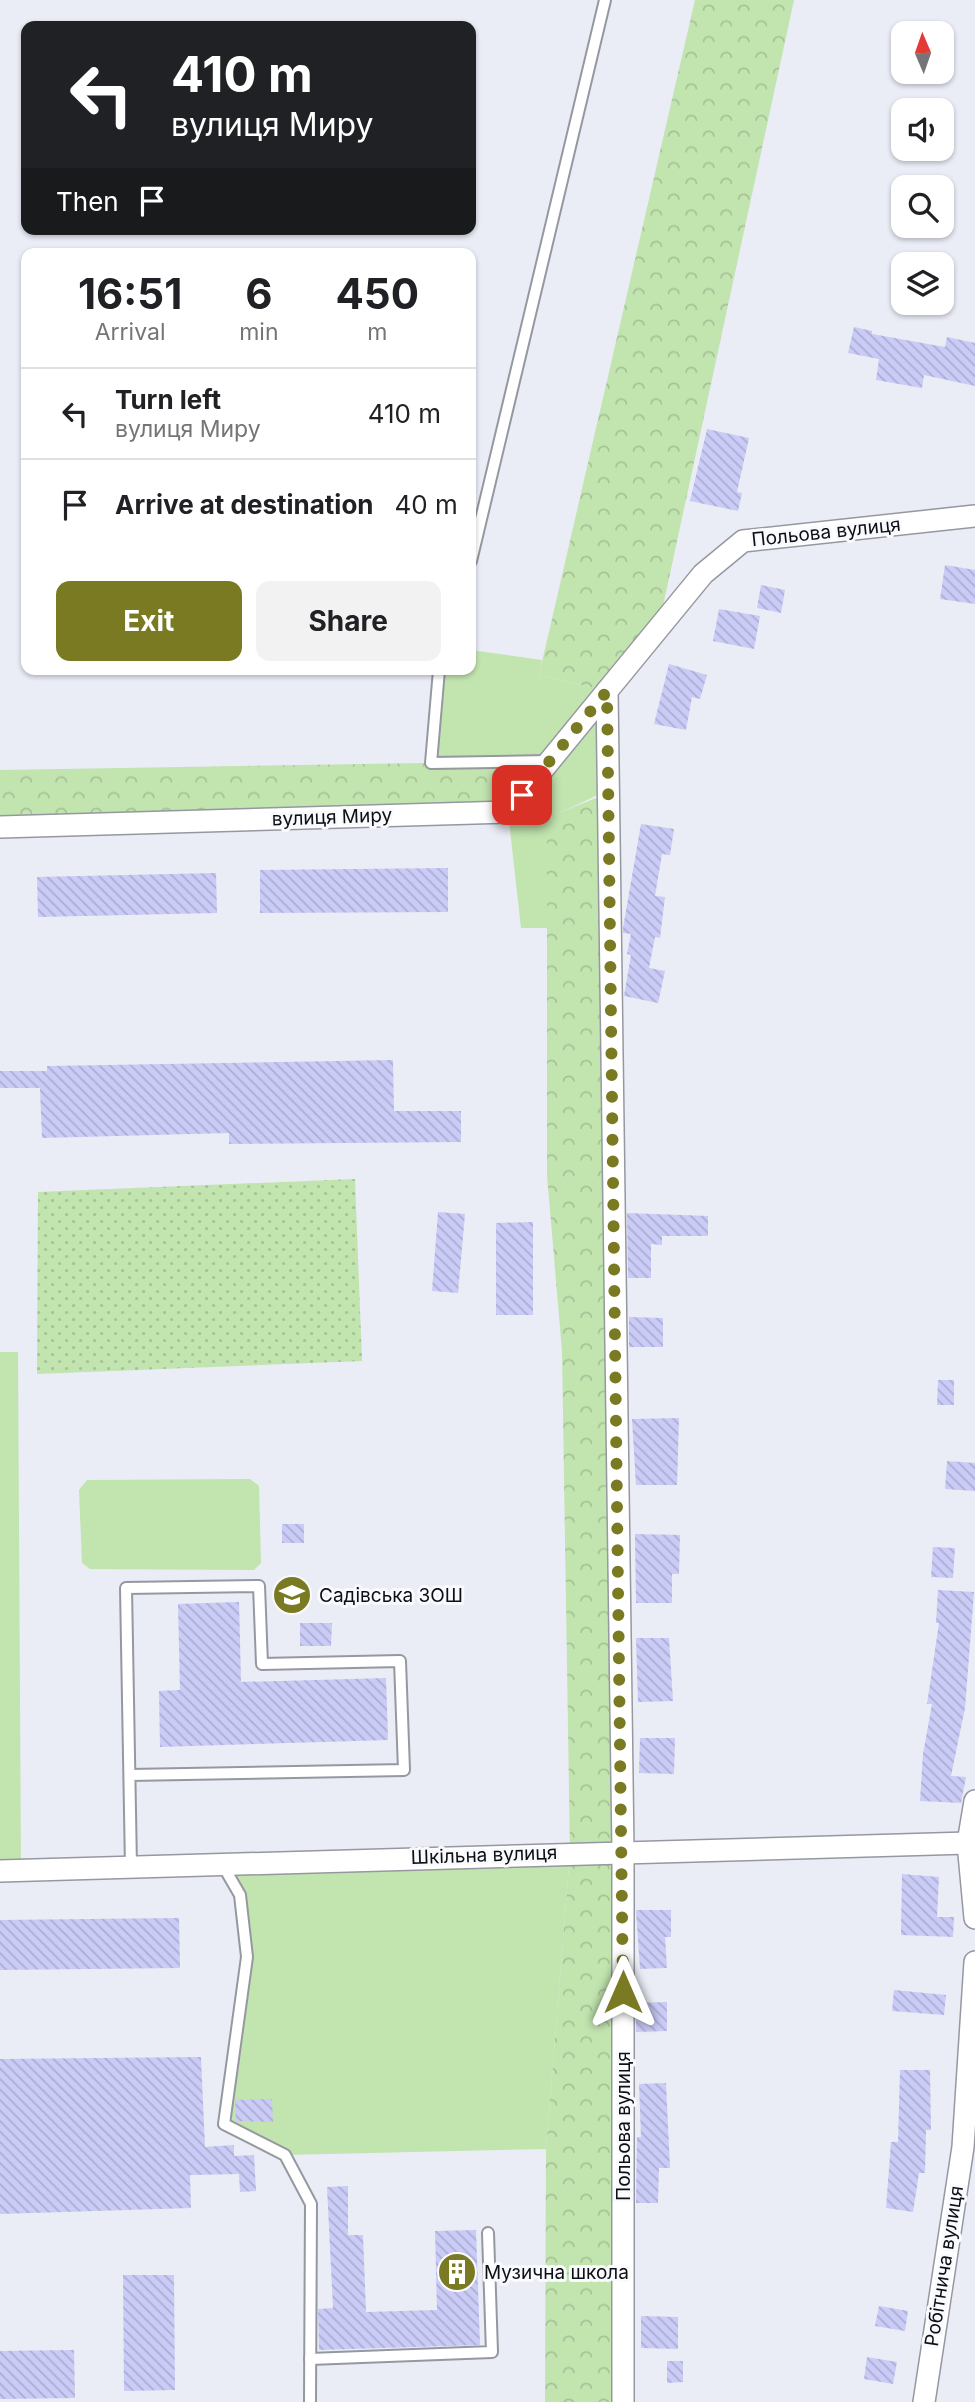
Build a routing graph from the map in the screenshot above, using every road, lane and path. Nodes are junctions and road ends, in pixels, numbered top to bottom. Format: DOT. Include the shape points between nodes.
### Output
graph roads {
  1 [pos="605,0"];
  2 [pos="975,516"];
  3 [pos="476,540"];
  4 [pos="439,675"];
  5 [pos="607,691"];
  6 [pos="549,761"];
  7 [pos="0,827"];
  8 [pos="130,1775"];
  9 [pos="975,1801"];
  10 [pos="968,1843"];
  11 [pos="623,1852"];
  12 [pos="222,1864"];
  13 [pos="131,1867"];
  14 [pos="0,1871"];
  15 [pos="975,1918"];
  16 [pos="975,1962"];
  17 [pos="488,2233"];
  18 [pos="310,2358"];
  19 [pos="310,2402"];
  20 [pos="623,2402"];
  21 [pos="924,2402"];
  1 -- 3 [label="lane"];
  2 -- 5 [label="street, Польова вулиця" via="743,541 703,574"];
  4 -- 6 [label="lane" via="432,763"];
  5 -- 6 [label="street, вулиця Миру"];
  5 -- 11 [label="street, Польова вулиця"];
  6 -- 7 [label="street, вулиця Миру" via="508,812"];
  8 -- 8 [label="lane" via="126,1588 259,1586 262,1664 400,1661 404,1770"];
  8 -- 13 [label="lane"];
  9 -- 10 [label="street"];
  10 -- 11 [label="street, Шкільна вулиця"];
  10 -- 15 [label="street"];
  11 -- 12 [label="street, Шкільна вулиця"];
  11 -- 20 [label="street, Польова вулиця"];
  12 -- 13 [label="street, Шкільна вулиця"];
  12 -- 18 [label="lane" via="240,1895 247,1957 224,2124 285,2155 311,2204"];
  13 -- 14 [label="street, Шкільна вулиця"];
  16 -- 21 [label="street, Робітнича вулиця" via="962,2147"];
  17 -- 18 [label="lane" via="492,2352"];
  18 -- 19 [label="lane"];
}
